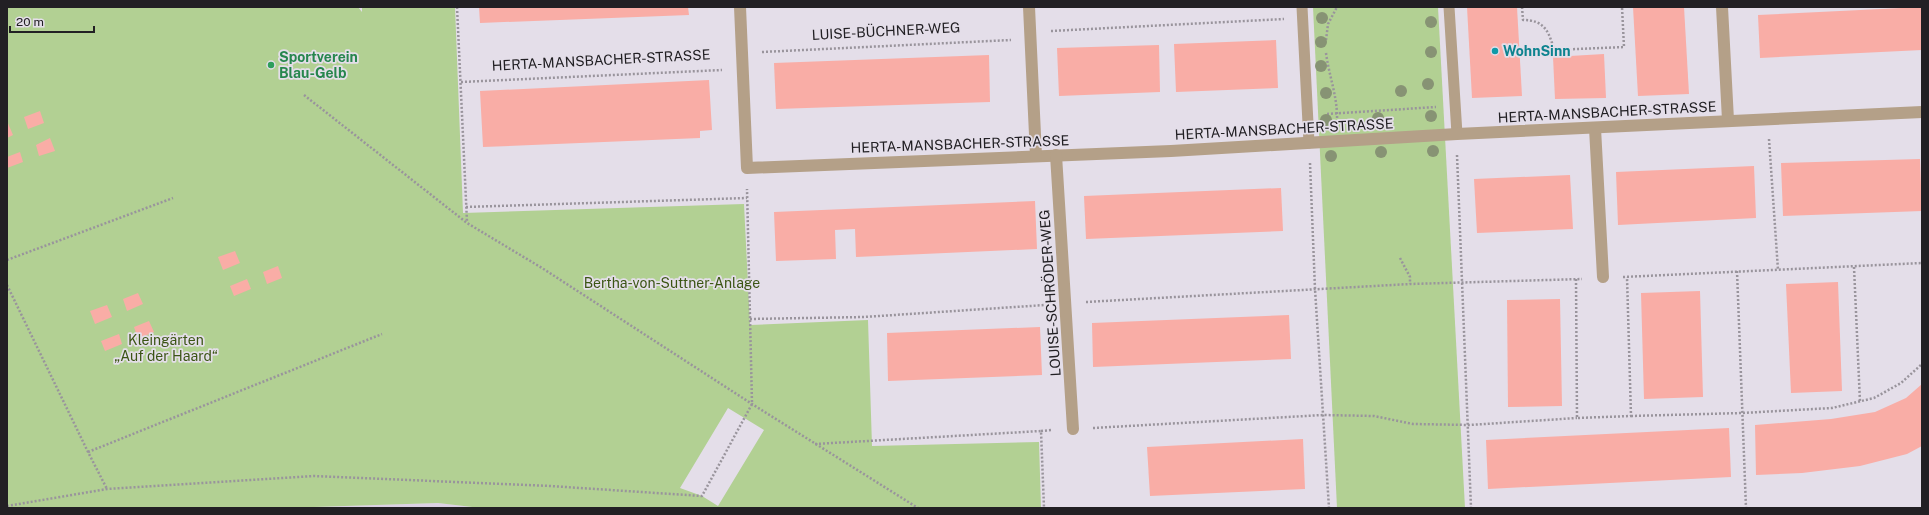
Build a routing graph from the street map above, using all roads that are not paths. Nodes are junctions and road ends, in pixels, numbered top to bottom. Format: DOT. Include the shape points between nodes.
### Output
graph roads {
  1 [pos="740,7"];
  2 [pos="1029,7"];
  3 [pos="1302,7"];
  4 [pos="1449,7"];
  5 [pos="1722,7"];
  6 [pos="1922,112"];
  7 [pos="1728,120"];
  8 [pos="1595,128"];
  9 [pos="1457,134"];
  10 [pos="1309,143"];
  11 [pos="1056,155"];
  12 [pos="1036,156"];
  13 [pos="1603,277"];
  14 [pos="1073,429"];
  1 -- 12 [label="street, HERTA-MANSBACHER-STRASSE" via="746,168"];
  2 -- 12 [label="street"];
  3 -- 10 [label="lane"];
  4 -- 9 [label="lane"];
  5 -- 7 [label="street"];
  6 -- 7 [label="street, HERTA-MANSBACHER-STRASSE"];
  7 -- 8 [label="street, HERTA-MANSBACHER-STRASSE"];
  8 -- 9 [label="street, HERTA-MANSBACHER-STRASSE"];
  8 -- 13 [label="street"];
  9 -- 10 [label="street, HERTA-MANSBACHER-STRASSE"];
  10 -- 11 [label="street, HERTA-MANSBACHER-STRASSE"];
  11 -- 12 [label="street, HERTA-MANSBACHER-STRASSE"];
  11 -- 14 [label="street, LOUISE-SCHRÖDER-WEG"];
}
